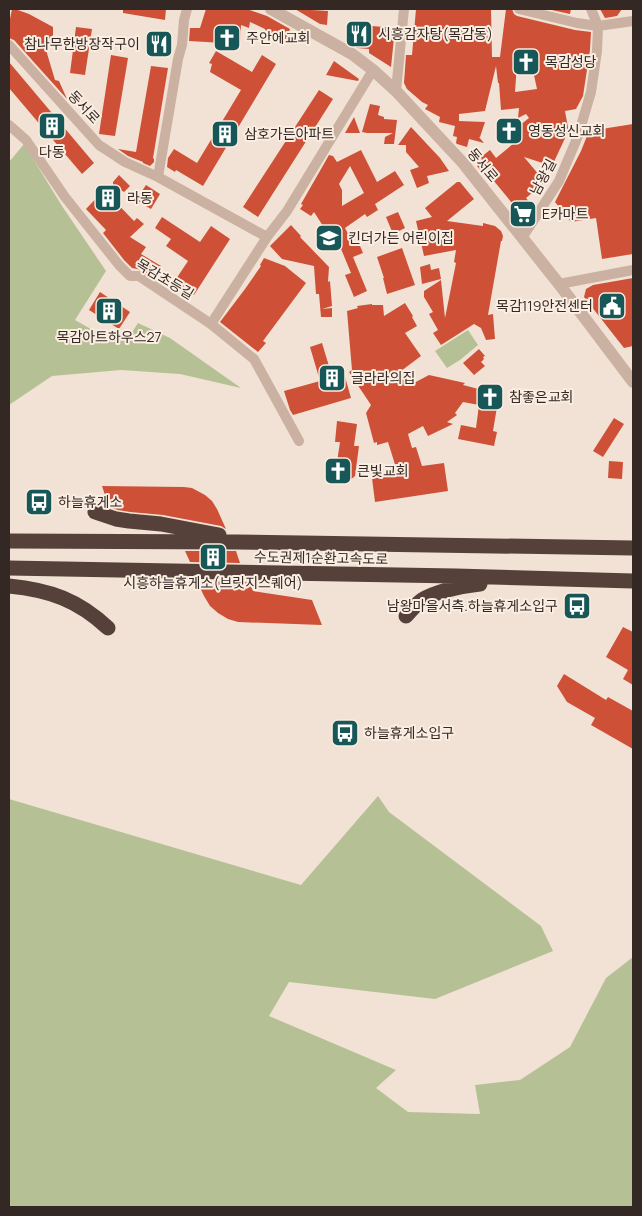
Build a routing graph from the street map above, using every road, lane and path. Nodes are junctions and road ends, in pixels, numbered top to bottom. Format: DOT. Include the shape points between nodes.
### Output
graph roads {
  1 [pos="187,9"];
  2 [pos="271,9"];
  3 [pos="404,9"];
  4 [pos="519,9"];
  5 [pos="591,9"];
  6 [pos="633,21"];
  7 [pos="598,26"];
  8 [pos="9,45"];
  9 [pos="373,70"];
  10 [pos="396,91"];
  11 [pos="9,125"];
  12 [pos="158,177"];
  13 [pos="267,237"];
  14 [pos="522,238"];
  15 [pos="633,270"];
  16 [pos="559,284"];
  17 [pos="211,324"];
  18 [pos="633,382"];
  19 [pos="299,440"];
  20 [pos="95,512"];
  21 [pos="9,541"];
  22 [pos="263,542"];
  23 [pos="633,548"];
  24 [pos="9,568"];
  25 [pos="533,579"];
  26 [pos="633,581"];
  27 [pos="9,586"];
  28 [pos="406,616"];
  29 [pos="108,628"];
  1 -- 12 [label="street"];
  2 -- 9 [label="street, 동서로" via="352,54"];
  3 -- 10 [label="street"];
  4 -- 7 [label="street"];
  5 -- 7 [label="street, 남왕길"];
  6 -- 7 [label="street"];
  7 -- 14 [label="street, 남왕길" via="591,92 578,136 559,181"];
  8 -- 12 [label="street, 동서로" via="99,145 125,162"];
  9 -- 10 [label="street, 동서로"];
  9 -- 13 [label="street" via="287,211"];
  10 -- 14 [label="street, 동서로" via="463,163"];
  11 -- 17 [label="street, 목감초등길" via="26,140 96,238 130,276 139,276"];
  12 -- 13 [label="street"];
  13 -- 17 [label="street"];
  14 -- 16 [label="street, 동서로"];
  15 -- 16 [label="street"];
  16 -- 18 [label="street, 동서로"];
  17 -- 19 [label="street, 목감초등길" via="254,359"];
  20 -- 22 [label="highway" via="123,520"];
  21 -- 22 [label="highway, 수도권제1순환고속도로"];
  22 -- 23 [label="highway, 수도권제1순환고속도로"];
  24 -- 25 [label="highway, 수도권제1순환고속도로"];
  25 -- 26 [label="highway, 수도권제1순환고속도로"];
  25 -- 28 [label="highway" via="464,586 426,598"];
  27 -- 29 [label="highway" via="52,593 69,600 96,616"];
}
